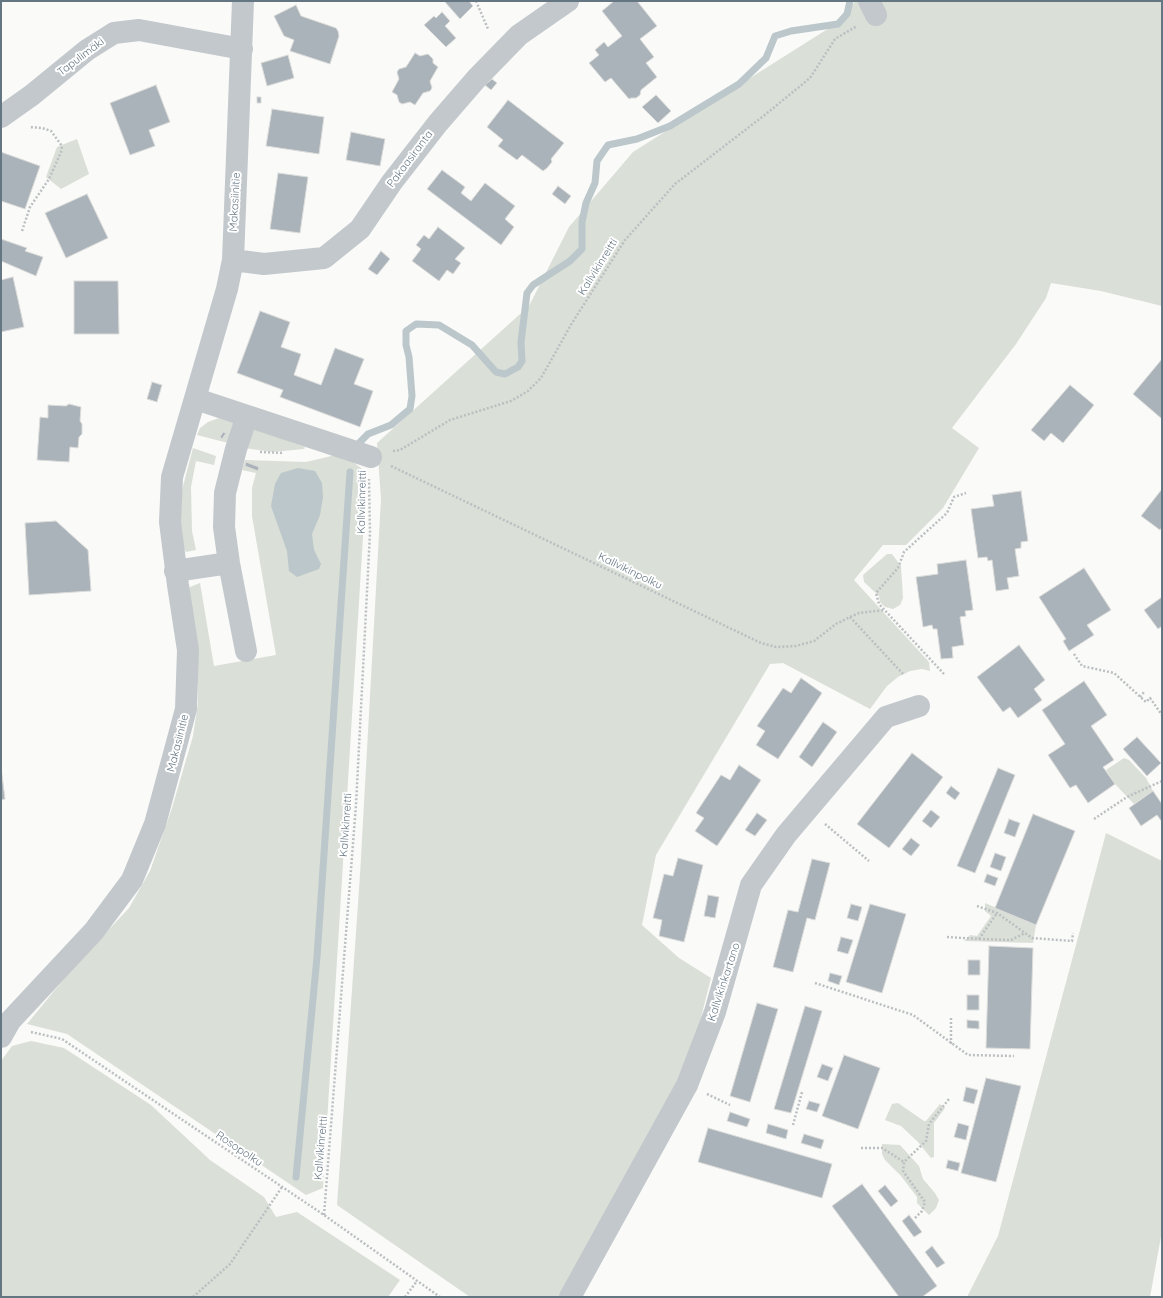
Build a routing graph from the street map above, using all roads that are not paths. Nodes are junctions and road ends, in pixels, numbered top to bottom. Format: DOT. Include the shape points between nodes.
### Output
graph roads {
  1 [pos="243,1"];
  2 [pos="568,1"];
  3 [pos="242,49"];
  4 [pos="1,116"];
  5 [pos="233,260"];
  6 [pos="196,399"];
  7 [pos="247,416"];
  8 [pos="371,457"];
  9 [pos="228,563"];
  10 [pos="176,571"];
  11 [pos="246,651"];
  12 [pos="919,706"];
  13 [pos="1,1037"];
  14 [pos="570,1297"];
  1 -- 3 [label="street, Makasiinitie"];
  2 -- 5 [label="street, Pakaasiranta" via="520,35 477,78 433,129 360,229 324,258 264,264"];
  3 -- 4 [label="street, Tapulimäki" via="139,30 114,33 87,50 32,95"];
  3 -- 5 [label="street, Makasiinitie"];
  5 -- 6 [label="street, Makasiinitie"];
  6 -- 7 [label="street"];
  6 -- 10 [label="street, Makasiinitie" via="172,477 170,522"];
  7 -- 8 [label="street"];
  7 -- 9 [label="street" via="226,493 224,526"];
  9 -- 10 [label="street"];
  9 -- 11 [label="street"];
  10 -- 13 [label="street, Makasiinitie" via="188,650 186,709 155,824 132,880 94,931 10,1021"];
  12 -- 14 [label="street, Kallvikinkartano" via="886,717 786,835 752,885 715,1012 687,1085"];
}
